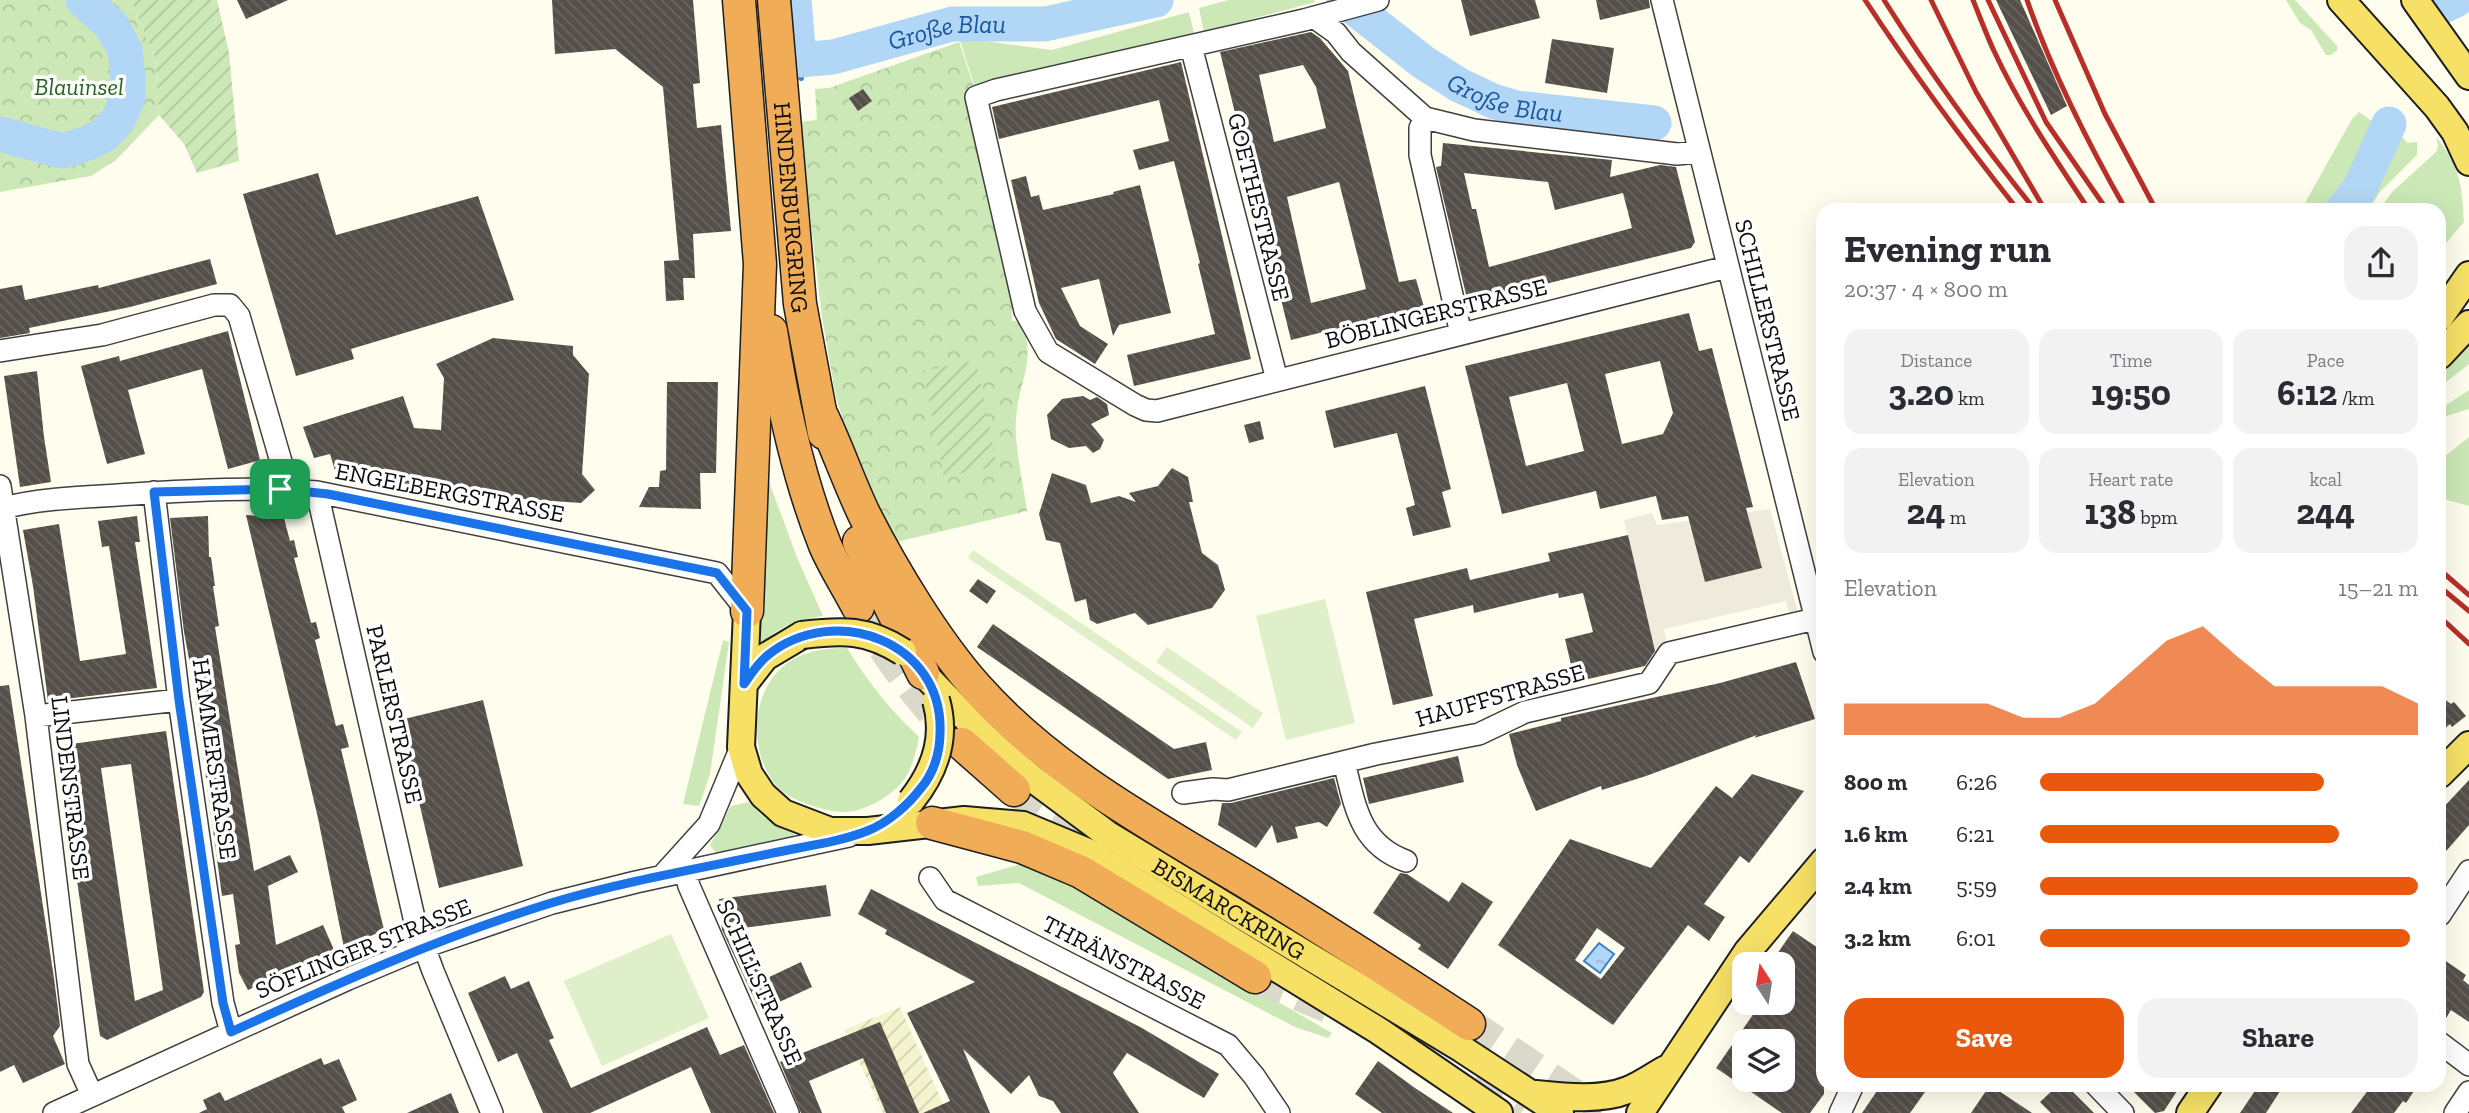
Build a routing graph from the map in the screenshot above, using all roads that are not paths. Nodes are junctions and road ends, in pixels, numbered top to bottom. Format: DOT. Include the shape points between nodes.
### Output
graph roads {
  1 [pos="740,0"];
  2 [pos="774,0"];
  3 [pos="1377,0"];
  4 [pos="1662,0"];
  5 [pos="2341,0"];
  6 [pos="2415,0"];
  7 [pos="1320,17"];
  8 [pos="1191,46"];
  9 [pos="2469,76"];
  10 [pos="2437,107"];
  11 [pos="1425,118"];
  12 [pos="2469,136"];
  13 [pos="1698,152"];
  14 [pos="2469,162"];
  15 [pos="760,264"];
  16 [pos="1727,267"];
  17 [pos="2469,275"];
  18 [pos="2446,308"];
  19 [pos="2469,324"];
  20 [pos="1461,334"];
  21 [pos="2446,349"];
  22 [pos="0,351"];
  23 [pos="1276,380"];
  24 [pos="821,414"];
  25 [pos="0,485"];
  26 [pos="280,489"];
  27 [pos="154,492"];
  28 [pos="317,492"];
  29 [pos="2,508"];
  30 [pos="748,544"];
  31 [pos="717,573"];
  32 [pos="858,607"];
  33 [pos="747,611"];
  34 [pos="1815,619"];
  35 [pos="1816,623"];
  36 [pos="920,675"];
  37 [pos="744,684"];
  38 [pos="179,700"];
  39 [pos="36,716"];
  40 [pos="962,744"];
  41 [pos="2469,745"];
  42 [pos="741,747"];
  43 [pos="1344,762"];
  44 [pos="2446,769"];
  45 [pos="1014,790"];
  46 [pos="1183,793"];
  47 [pos="921,812"];
  48 [pos="868,831"];
  49 [pos="1406,861"];
  50 [pos="1816,870"];
  51 [pos="2469,871"];
  52 [pos="685,872"];
  53 [pos="662,876"];
  54 [pos="930,878"];
  55 [pos="2446,906"];
  56 [pos="424,947"];
  57 [pos="1255,977"];
  58 [pos="1469,1024"];
  59 [pos="231,1032"];
  60 [pos="2446,1047"];
  61 [pos="1673,1064"];
  62 [pos="2469,1065"];
  63 [pos="1850,1092"];
  64 [pos="2103,1092"];
  65 [pos="2204,1092"];
  66 [pos="2469,1092"];
  67 [pos="1530,1094"];
  68 [pos="92,1095"];
  69 [pos="54,1113"];
  70 [pos="492,1113"];
  71 [pos="788,1113"];
  72 [pos="1279,1113"];
  73 [pos="1499,1113"];
  74 [pos="1560,1113"];
  75 [pos="1640,1113"];
  76 [pos="1840,1113"];
  77 [pos="2123,1113"];
  78 [pos="2190,1113"];
  79 [pos="2455,1113"];
  1 -- 15 [label="highway, HINDENBURGRING"];
  2 -- 24 [label="highway, HINDENBURGRING" via="800,304"];
  3 -- 7 [label="street"];
  4 -- 13 [label="street, SCHILLERSTRASSE"];
  5 -- 10 [label="main road"];
  6 -- 9 [label="main road"];
  7 -- 8 [label="street"];
  7 -- 11 [label="street" via="1351,52"];
  8 -- 23 [label="street, GOETHESTRASSE"];
  8 -- 23 [label="street, BÖBLINGERSTRASSE" via="975,97 1025,312 1048,352 1146,411"];
  10 -- 12 [label="street"];
  10 -- 14 [label="main road"];
  11 -- 13 [label="street" via="1474,130 1677,154"];
  11 -- 20 [label="street" via="1420,128 1420,155"];
  13 -- 16 [label="street, SCHILLERSTRASSE"];
  15 -- 30 [label="highway"];
  15 -- 32 [label="highway" via="782,396 807,494 826,547"];
  16 -- 20 [label="street, BÖBLINGERSTRASSE"];
  16 -- 34 [label="street, SCHILLERSTRASSE"];
  17 -- 18 [label="main road"];
  19 -- 21 [label="main road"];
  20 -- 23 [label="street, BÖBLINGERSTRASSE"];
  22 -- 26 [label="street" via="102,335 214,305 230,305 239,316 282,466"];
  24 -- 36 [label="highway" via="843,504"];
  24 -- 58 [label="highway" via="864,514 895,570 936,634 1005,716 1051,757 1115,803"];
  25 -- 29 [label="street, LINDENSTRASSE"];
  26 -- 27 [label="street, ENGELBERGSTRASSE"];
  26 -- 28 [label="street, ENGELBERGSTRASSE"];
  27 -- 29 [label="street, ENGELBERGSTRASSE"];
  27 -- 38 [label="street, HAMMERSTRASSE"];
  28 -- 31 [label="street, ENGELBERGSTRASSE"];
  28 -- 56 [label="street, PARLERSTRASSE"];
  29 -- 39 [label="street, LINDENSTRASSE"];
  30 -- 31 [label="street"];
  30 -- 33 [label="highway"];
  31 -- 33 [label="street"];
  33 -- 37 [label="main road"];
  34 -- 35 [label="street, SCHILLERSTRASSE"];
  34 -- 43 [label="street, HAUFFSTRASSE" via="1669,653 1649,683 1525,712 1479,734"];
  36 -- 37 [label="main road, bridge" via="874,636 839,631 802,635 765,657"];
  36 -- 47 [label="main road, bridge" via="941,725"];
  36 -- 67 [label="main road, BISMARCKRING" via="1029,776 1107,834"];
  37 -- 42 [label="main road"];
  38 -- 39 [label="street"];
  38 -- 59 [label="street, HAMMERSTRASSE"];
  39 -- 68 [label="street, LINDENSTRASSE" via="78,1065"];
  40 -- 45 [label="highway"];
  41 -- 44 [label="main road"];
  42 -- 48 [label="main road" via="749,774 783,813 830,831"];
  42 -- 53 [label="street" via="709,824"];
  43 -- 46 [label="street, HAUFFSTRASSE" via="1228,790"];
  43 -- 49 [label="street" via="1362,825 1381,848"];
  47 -- 48 [label="main road"];
  47 -- 57 [label="highway" via="1081,872"];
  47 -- 73 [label="main road, BISMARCKRING" via="1023,825 1088,852 1379,1031"];
  48 -- 52 [label="street, SÖFLINGER STRASSE"];
  50 -- 61 [label="main road" via="1747,952"];
  51 -- 55 [label="street"];
  52 -- 53 [label="street, SÖFLINGER STRASSE"];
  52 -- 71 [label="street, SCHILLSTRASSE"];
  53 -- 56 [label="street, SÖFLINGER STRASSE" via="552,903"];
  54 -- 72 [label="street, THRÄNSTRASSE" via="946,900 1227,1045"];
  56 -- 59 [label="street, SÖFLINGER STRASSE"];
  56 -- 70 [label="street, PARLERSTRASSE"];
  59 -- 68 [label="street, SÖFLINGER STRASSE"];
  60 -- 62 [label="street"];
  61 -- 67 [label="main road" via="1610,1095"];
  61 -- 75 [label="main road"];
  63 -- 76 [label="street"];
  64 -- 77 [label="street"];
  65 -- 78 [label="main road"];
  66 -- 79 [label="street"];
  67 -- 74 [label="main road, BISMARCKRING"];
  68 -- 69 [label="street, SÖFLINGER STRASSE"];
}
